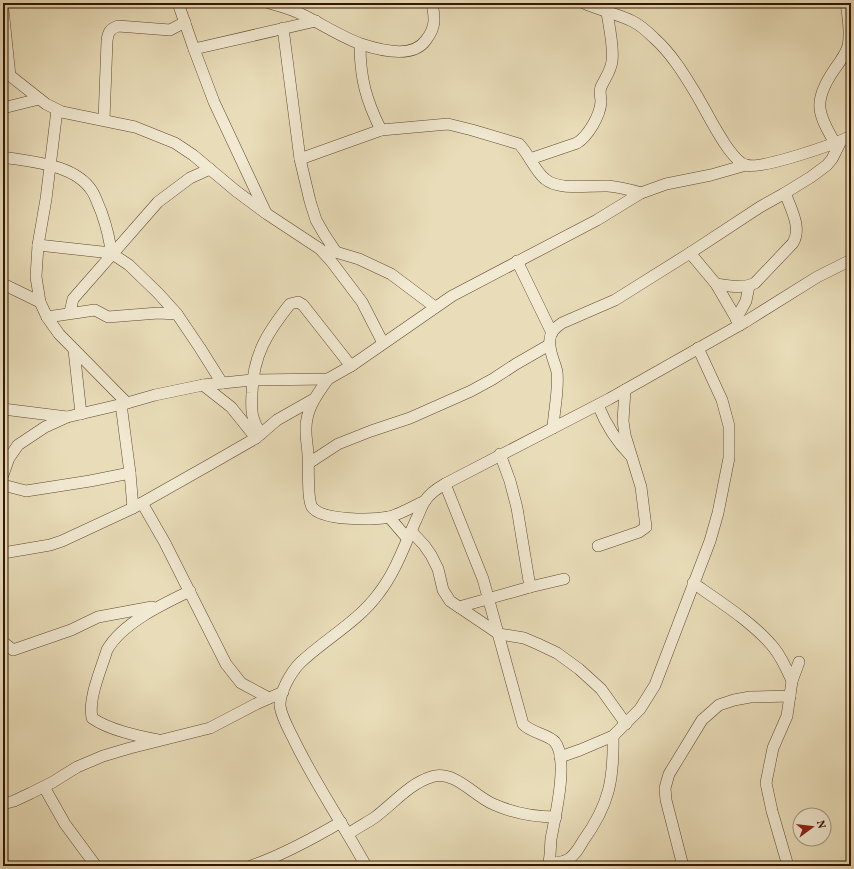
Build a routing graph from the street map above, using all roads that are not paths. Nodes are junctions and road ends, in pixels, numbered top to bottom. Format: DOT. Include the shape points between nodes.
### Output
graph roads {
  1 [pos="178,3"];
  2 [pos="269,3"];
  3 [pos="432,3"];
  4 [pos="584,3"];
  5 [pos="846,3"];
  6 [pos="605,8"];
  7 [pos="3,9"];
  8 [pos="316,21"];
  9 [pos="185,22"];
  10 [pos="283,28"];
  11 [pos="360,44"];
  12 [pos="194,49"];
  13 [pos="8,77"];
  14 [pos="40,99"];
  15 [pos="3,108"];
  16 [pos="57,110"];
  17 [pos="104,120"];
  18 [pos="381,130"];
  19 [pos="851,136"];
  20 [pos="838,142"];
  21 [pos="3,157"];
  22 [pos="300,159"];
  23 [pos="530,159"];
  24 [pos="50,165"];
  25 [pos="746,165"];
  26 [pos="210,169"];
  27 [pos="642,193"];
  28 [pos="785,193"];
  29 [pos="267,214"];
  30 [pos="38,245"];
  31 [pos="320,249"];
  32 [pos="336,252"];
  33 [pos="690,253"];
  34 [pos="112,254"];
  35 [pos="851,260"];
  36 [pos="517,261"];
  37 [pos="3,284"];
  38 [pos="716,284"];
  39 [pos="749,286"];
  40 [pos="40,302"];
  41 [pos="435,307"];
  42 [pos="70,312"];
  43 [pos="177,314"];
  44 [pos="47,317"];
  45 [pos="738,322"];
  46 [pos="552,333"];
  47 [pos="383,343"];
  48 [pos="550,345"];
  49 [pos="698,348"];
  50 [pos="74,350"];
  51 [pos="351,366"];
  52 [pos="252,380"];
  53 [pos="328,380"];
  54 [pos="222,383"];
  55 [pos="203,385"];
  56 [pos="625,390"];
  57 [pos="314,399"];
  58 [pos="124,404"];
  59 [pos="598,405"];
  60 [pos="3,409"];
  61 [pos="81,414"];
  62 [pos="67,417"];
  63 [pos="553,428"];
  64 [pos="259,436"];
  65 [pos="500,454"];
  66 [pos="633,459"];
  67 [pos="309,463"];
  68 [pos="130,473"];
  69 [pos="3,475"];
  70 [pos="445,484"];
  71 [pos="3,485"];
  72 [pos="425,501"];
  73 [pos="138,505"];
  74 [pos="389,517"];
  75 [pos="409,534"];
  76 [pos="598,546"];
  77 [pos="3,553"];
  78 [pos="564,579"];
  79 [pos="693,583"];
  80 [pos="530,587"];
  81 [pos="190,591"];
  82 [pos="488,598"];
  83 [pos="159,605"];
  84 [pos="458,607"];
  85 [pos="499,634"];
  86 [pos="3,642"];
  87 [pos="799,662"];
  88 [pos="792,681"];
  89 [pos="282,692"];
  90 [pos="790,696"];
  91 [pos="269,698"];
  92 [pos="626,724"];
  93 [pos="613,736"];
  94 [pos="160,741"];
  95 [pos="560,756"];
  96 [pos="44,787"];
  97 [pos="3,804"];
  98 [pos="556,818"];
  99 [pos="341,822"];
  100 [pos="348,834"];
  101 [pos="277,861"];
  102 [pos="568,864"];
  103 [pos="549,865"];
  104 [pos="96,866"];
  105 [pos="252,866"];
  106 [pos="366,866"];
  107 [pos="683,866"];
  108 [pos="788,866"];
  1 -- 9 [label="street"];
  2 -- 8 [label="street"];
  3 -- 11 [label="street" via="434,27 424,44 418,48 401,52"];
  4 -- 6 [label="street"];
  5 -- 20 [label="street" via="850,33 848,48 827,80 820,96 820,111 824,125"];
  6 -- 23 [label="street" via="612,60 601,87 601,104 591,129 584,139 577,143"];
  6 -- 25 [label="street" via="632,21 655,38 673,58 720,137 739,161"];
  7 -- 13 [label="street"];
  8 -- 10 [label="street"];
  8 -- 11 [label="street"];
  9 -- 12 [label="street"];
  9 -- 17 [label="street" via="170,30 118,26 111,29 106,41"];
  10 -- 12 [label="street"];
  10 -- 22 [label="street"];
  11 -- 18 [label="street" via="361,75 371,110"];
  12 -- 29 [label="street" via="214,102"];
  13 -- 14 [label="street"];
  14 -- 15 [label="street"];
  14 -- 16 [label="street"];
  16 -- 17 [label="street"];
  16 -- 24 [label="street"];
  17 -- 26 [label="street" via="135,127 175,143"];
  18 -- 22 [label="street"];
  18 -- 23 [label="street" via="448,124 519,144"];
  19 -- 20 [label="street"];
  20 -- 25 [label="street" via="766,164"];
  20 -- 28 [label="street" via="827,165"];
  21 -- 24 [label="street"];
  22 -- 32 [label="street" via="316,220"];
  23 -- 27 [label="street" via="545,179 553,184 608,186"];
  24 -- 30 [label="street"];
  24 -- 34 [label="street" via="79,178 93,192 104,220"];
  25 -- 27 [label="street" via="666,184"];
  26 -- 29 [label="street"];
  26 -- 34 [label="street" via="190,178 158,202"];
  27 -- 36 [label="street" via="597,220"];
  28 -- 33 [label="street" via="733,223"];
  28 -- 39 [label="street" via="797,231 796,237 755,283"];
  29 -- 31 [label="street"];
  30 -- 34 [label="street"];
  30 -- 40 [label="street" via="36,277"];
  31 -- 32 [label="street"];
  31 -- 47 [label="street" via="362,302"];
  32 -- 41 [label="street" via="359,259 391,274"];
  33 -- 38 [label="street"];
  33 -- 46 [label="street" via="614,300 562,322"];
  34 -- 42 [label="street" via="74,299"];
  34 -- 43 [label="street" via="141,276"];
  35 -- 45 [label="street"];
  36 -- 41 [label="street"];
  36 -- 46 [label="street"];
  37 -- 40 [label="street"];
  38 -- 39 [label="street"];
  38 -- 45 [label="street"];
  39 -- 45 [label="street"];
  40 -- 44 [label="street"];
  41 -- 47 [label="street"];
  42 -- 43 [label="street" via="95,310 108,317"];
  42 -- 44 [label="street"];
  43 -- 54 [label="street"];
  44 -- 50 [label="street"];
  45 -- 49 [label="street"];
  46 -- 48 [label="street"];
  47 -- 51 [label="street"];
  48 -- 63 [label="street" via="557,373"];
  48 -- 67 [label="street" via="471,391 410,418 338,444"];
  49 -- 56 [label="street"];
  49 -- 79 [label="street" via="722,400 729,426 729,458 710,541"];
  50 -- 58 [label="street"];
  50 -- 61 [label="street"];
  51 -- 52 [label="street" via="303,306 294,302 286,308 264,340"];
  51 -- 53 [label="street"];
  52 -- 53 [label="street"];
  52 -- 54 [label="street"];
  52 -- 64 [label="street" via="252,413"];
  53 -- 57 [label="street"];
  54 -- 55 [label="street"];
  55 -- 58 [label="street"];
  55 -- 64 [label="street" via="231,407"];
  56 -- 59 [label="street"];
  56 -- 66 [label="street" via="623,421"];
  57 -- 64 [label="street" via="277,420"];
  57 -- 67 [label="street" via="307,419"];
  58 -- 61 [label="street"];
  58 -- 68 [label="street"];
  59 -- 63 [label="street"];
  59 -- 66 [label="street" via="615,438"];
  60 -- 62 [label="street"];
  61 -- 62 [label="street"];
  62 -- 69 [label="street" via="45,427 18,445 9,458"];
  63 -- 65 [label="street"];
  64 -- 73 [label="street"];
  65 -- 70 [label="street"];
  65 -- 80 [label="street" via="517,508"];
  66 -- 76 [label="street" via="642,493 646,527 639,532"];
  67 -- 74 [label="street" via="310,501 318,513 344,518"];
  68 -- 71 [label="street" via="90,482 26,491"];
  68 -- 73 [label="street"];
  70 -- 72 [label="street"];
  70 -- 82 [label="street" via="483,579"];
  72 -- 74 [label="street"];
  72 -- 75 [label="street"];
  73 -- 77 [label="street" via="62,541"];
  73 -- 81 [label="street"];
  74 -- 75 [label="street"];
  75 -- 84 [label="street" via="424,545 431,555 438,569 443,590 450,601"];
  75 -- 89 [label="street" via="400,559 378,596 299,663 290,674"];
  78 -- 80 [label="street"];
  79 -- 88 [label="street" via="722,602 764,637 776,650"];
  79 -- 92 [label="street" via="655,685 640,709"];
  80 -- 82 [label="street"];
  81 -- 83 [label="street"];
  81 -- 91 [label="street" via="226,664 242,683"];
  82 -- 84 [label="street"];
  82 -- 85 [label="street"];
  83 -- 86 [label="street" via="98,617 71,630 18,649 13,650"];
  83 -- 94 [label="street" via="137,619 111,643 91,710 92,718 98,722"];
  84 -- 85 [label="street"];
  85 -- 92 [label="street" via="524,638 557,653 600,689"];
  85 -- 95 [label="street" via="523,724 552,740"];
  87 -- 88 [label="street"];
  88 -- 90 [label="street"];
  89 -- 91 [label="street"];
  89 -- 99 [label="street" via="282,714 304,761"];
  90 -- 107 [label="street" via="734,700 719,705 702,720 669,774 665,788"];
  90 -- 108 [label="street" via="787,716 773,748 766,783"];
  91 -- 94 [label="street" via="210,728"];
  92 -- 93 [label="street"];
  93 -- 95 [label="street"];
  93 -- 102 [label="street" via="612,770 605,803"];
  94 -- 96 [label="street" via="103,756 77,767"];
  95 -- 98 [label="street"];
  96 -- 97 [label="street"];
  96 -- 104 [label="street" via="65,824"];
  98 -- 100 [label="street" via="516,813 492,804 450,777 441,775 424,780 374,818"];
  98 -- 103 [label="street"];
  99 -- 100 [label="street"];
  99 -- 101 [label="street"];
  100 -- 106 [label="street"];
  101 -- 105 [label="street"];
  102 -- 103 [label="street"];
}
